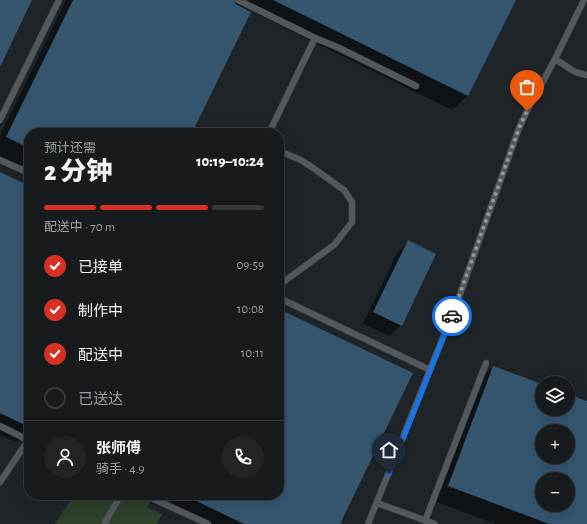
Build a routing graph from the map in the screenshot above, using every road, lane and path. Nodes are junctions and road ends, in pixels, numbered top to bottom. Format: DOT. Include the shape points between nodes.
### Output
graph roads {
  1 [pos="59,0"];
  2 [pos="238,0"];
  3 [pos="584,0"];
  4 [pos="315,38"];
  5 [pos="555,59"];
  6 [pos="587,75"];
  7 [pos="416,86"];
  8 [pos="0,120"];
  9 [pos="271,128"];
  10 [pos="284,153"];
  11 [pos="0,160"];
  12 [pos="24,171"];
  13 [pos="284,281"];
  14 [pos="284,300"];
  15 [pos="486,363"];
  16 [pos="430,370"];
  17 [pos="0,426"];
  18 [pos="24,437"];
  19 [pos="24,446"];
  20 [pos="0,482"];
  21 [pos="118,500"];
  22 [pos="156,500"];
  23 [pos="163,500"];
  24 [pos="162,503"];
  25 [pos="377,503"];
  26 [pos="425,521"];
  27 [pos="104,524"];
  28 [pos="208,524"];
  29 [pos="368,524"];
  30 [pos="435,524"];
  1 -- 8 [label="lane"];
  2 -- 4 [label="lane"];
  3 -- 5 [label="lane"];
  4 -- 7 [label="lane"];
  4 -- 9 [label="lane"];
  5 -- 6 [label="lane" via="575,72"];
  5 -- 16 [label="lane" via="519,128 458,300"];
  10 -- 13 [label="lane" via="301,160 344,190 352,202 352,222 334,245"];
  11 -- 12 [label="lane"];
  14 -- 16 [label="lane"];
  15 -- 26 [label="lane"];
  16 -- 25 [label="lane"];
  17 -- 18 [label="lane"];
  19 -- 20 [label="lane"];
  21 -- 27 [label="lane"];
  22 -- 24 [label="lane"];
  23 -- 24 [label="lane"];
  24 -- 28 [label="lane"];
  25 -- 26 [label="lane"];
  25 -- 29 [label="lane"];
  26 -- 30 [label="lane"];
}
